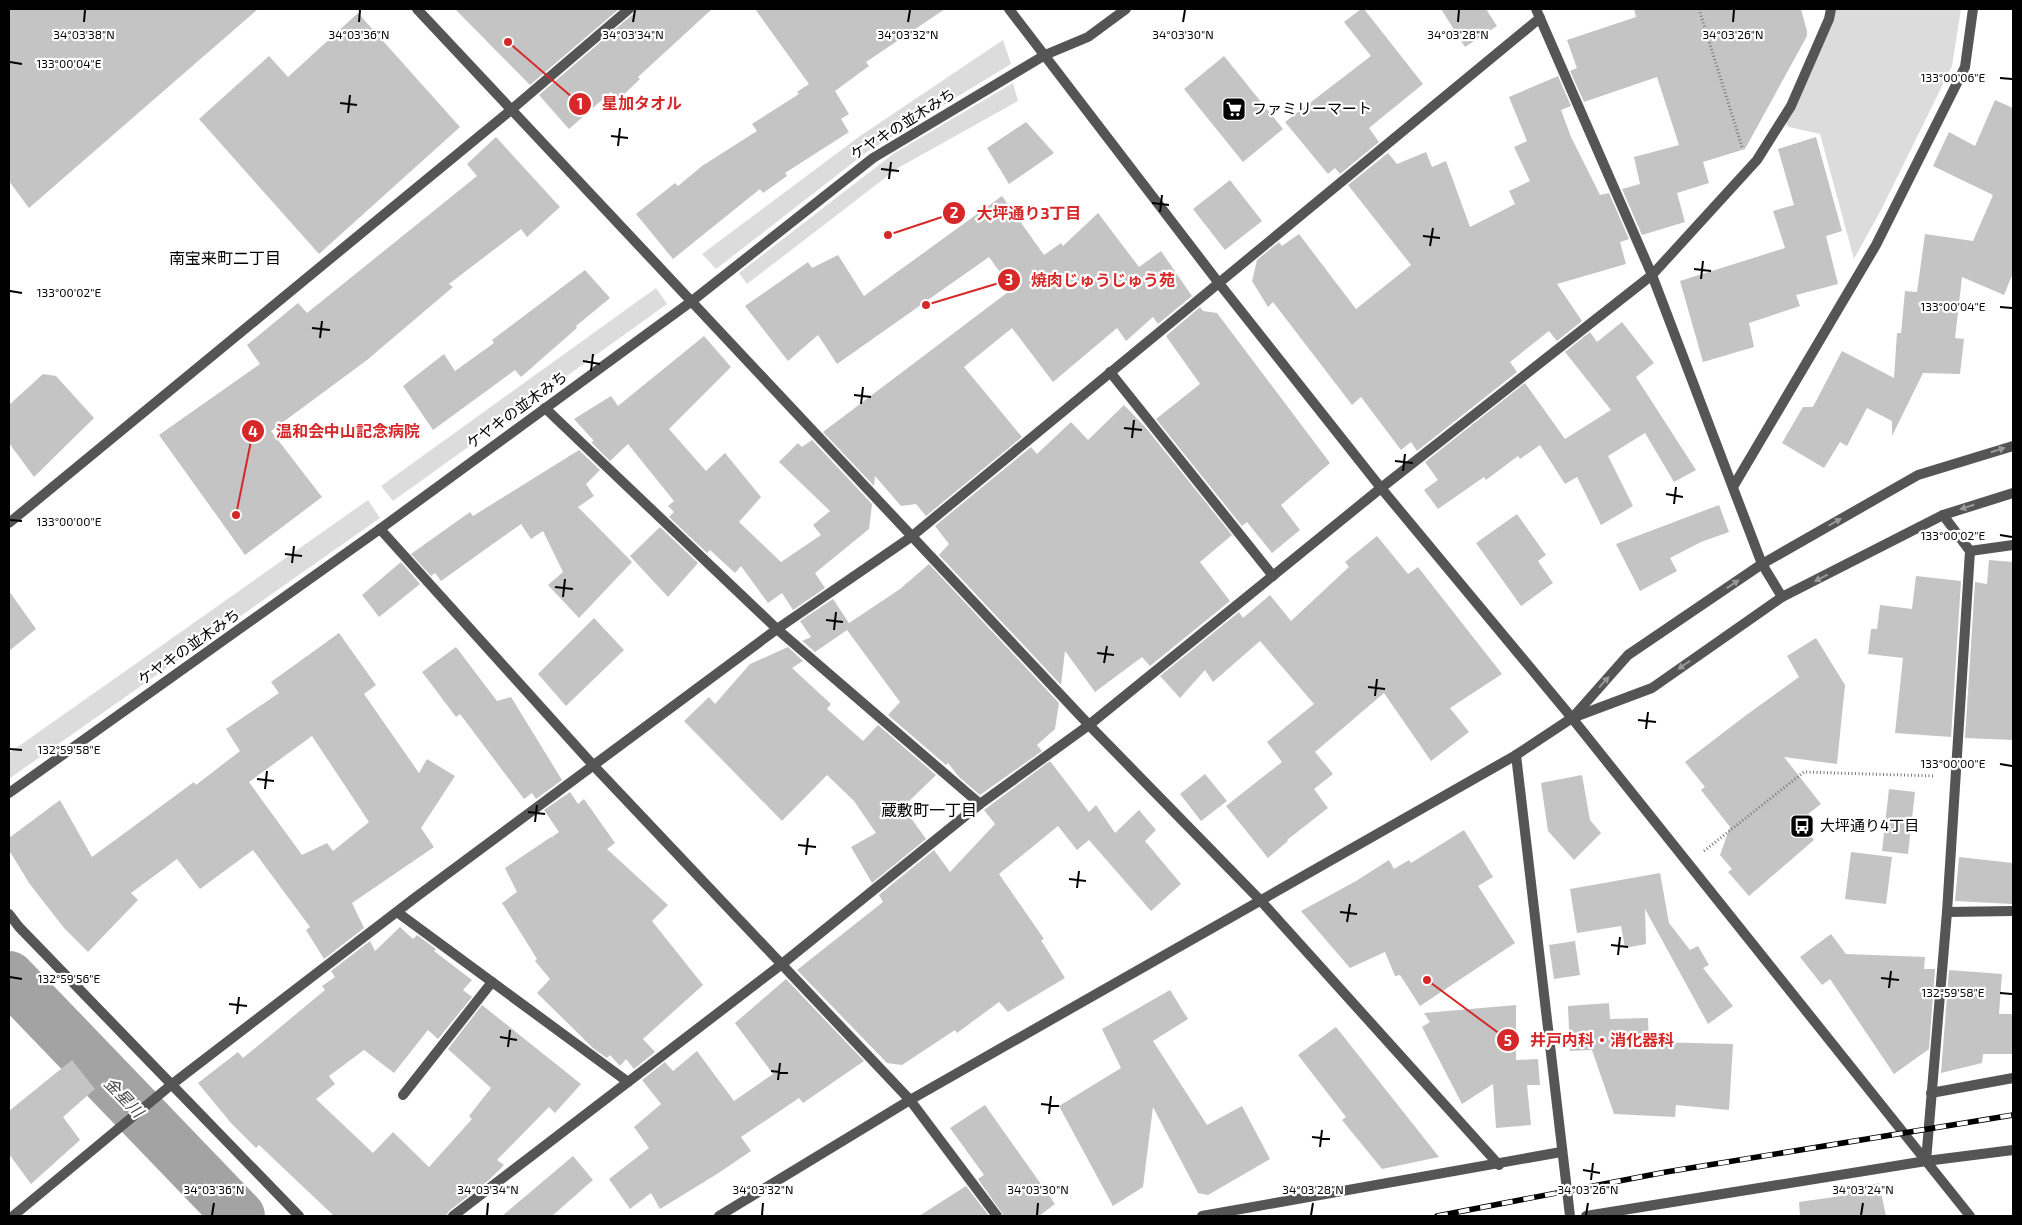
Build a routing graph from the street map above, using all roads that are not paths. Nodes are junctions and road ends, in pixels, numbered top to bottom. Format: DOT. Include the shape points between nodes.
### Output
graph roads {
  1 [pos="418,9"];
  2 [pos="629,9"];
  3 [pos="1010,9"];
  4 [pos="1126,9"];
  5 [pos="1831,9"];
  6 [pos="1973,9"];
  7 [pos="1538,13"];
  8 [pos="1045,55"];
  9 [pos="510,110"];
  10 [pos="1652,275"];
  11 [pos="1218,282"];
  12 [pos="692,300"];
  13 [pos="1110,372"];
  14 [pos="545,408"];
  15 [pos="2013,446"];
  16 [pos="1733,487"];
  17 [pos="1381,488"];
  18 [pos="2013,493"];
  19 [pos="1943,515"];
  20 [pos="9,523"];
  21 [pos="380,529"];
  22 [pos="911,536"];
  23 [pos="2013,545"];
  24 [pos="1970,550"];
  25 [pos="1762,564"];
  26 [pos="1273,576"];
  27 [pos="1782,597"];
  28 [pos="777,629"];
  29 [pos="1572,718"];
  30 [pos="1089,725"];
  31 [pos="1516,755"];
  32 [pos="593,765"];
  33 [pos="9,793"];
  34 [pos="980,804"];
  35 [pos="1260,900"];
  36 [pos="2013,911"];
  37 [pos="397,912"];
  38 [pos="1947,912"];
  39 [pos="9,914"];
  40 [pos="782,964"];
  41 [pos="492,982"];
  42 [pos="2013,1078"];
  43 [pos="628,1082"];
  44 [pos="171,1086"];
  45 [pos="1931,1092"];
  46 [pos="403,1096"];
  47 [pos="910,1100"];
  48 [pos="2013,1150"];
  49 [pos="1561,1152"];
  50 [pos="1926,1161"];
  51 [pos="1499,1164"];
  52 [pos="13,1216"];
  53 [pos="299,1216"];
  54 [pos="453,1216"];
  55 [pos="719,1216"];
  56 [pos="997,1216"];
  57 [pos="1202,1216"];
  58 [pos="1570,1216"];
  59 [pos="1586,1216"];
  60 [pos="1970,1216"];
  1 -- 9 [label="street"];
  2 -- 9 [label="street"];
  3 -- 8 [label="street"];
  4 -- 8 [label="street, ケヤキの並木みち" via="1088,37"];
  5 -- 10 [label="street" via="1791,106 1757,160"];
  6 -- 16 [label="street" via="1965,67 1876,245"];
  7 -- 10 [label="street"];
  7 -- 11 [label="street"];
  8 -- 11 [label="street"];
  8 -- 12 [label="street, ケヤキの並木みち" via="873,158"];
  9 -- 12 [label="street"];
  9 -- 20 [label="street"];
  10 -- 16 [label="street"];
  10 -- 17 [label="street"];
  11 -- 13 [label="street"];
  11 -- 17 [label="street"];
  12 -- 14 [label="street, ケヤキの並木みち"];
  12 -- 22 [label="street"];
  13 -- 22 [label="street"];
  13 -- 26 [label="street"];
  14 -- 21 [label="street, ケヤキの並木みち"];
  14 -- 28 [label="street"];
  25 -- 15 [label="street, one-way" via="1918,474"];
  16 -- 25 [label="street"];
  17 -- 26 [label="street"];
  17 -- 29 [label="street"];
  18 -- 19 [label="street, one-way"];
  19 -- 24 [label="street"];
  19 -- 27 [label="street, one-way"];
  21 -- 32 [label="street"];
  21 -- 33 [label="street, ケヤキの並木みち"];
  22 -- 28 [label="street"];
  22 -- 30 [label="street"];
  23 -- 24 [label="street"];
  24 -- 38 [label="street"];
  25 -- 27 [label="street"];
  29 -- 25 [label="street, one-way" via="1628,655"];
  26 -- 30 [label="street"];
  27 -- 29 [label="street, one-way" via="1652,688"];
  28 -- 32 [label="street"];
  28 -- 34 [label="street"];
  29 -- 31 [label="street"];
  29 -- 50 [label="street"];
  30 -- 34 [label="street"];
  30 -- 35 [label="street"];
  31 -- 35 [label="street"];
  31 -- 49 [label="street"];
  32 -- 37 [label="street"];
  32 -- 40 [label="street"];
  34 -- 40 [label="street"];
  35 -- 47 [label="street"];
  35 -- 51 [label="street"];
  36 -- 38 [label="street"];
  37 -- 41 [label="street"];
  37 -- 44 [label="street"];
  38 -- 45 [label="street"];
  39 -- 44 [label="street"];
  40 -- 43 [label="street"];
  40 -- 47 [label="street"];
  41 -- 43 [label="street"];
  41 -- 46 [label="street"];
  42 -- 45 [label="street"];
  43 -- 54 [label="street"];
  44 -- 52 [label="street"];
  44 -- 53 [label="street"];
  45 -- 50 [label="street"];
  47 -- 55 [label="street"];
  47 -- 56 [label="street"];
  48 -- 50 [label="street"];
  49 -- 51 [label="street"];
  49 -- 58 [label="street"];
  50 -- 59 [label="street"];
  50 -- 60 [label="street"];
  51 -- 57 [label="street"];
}
